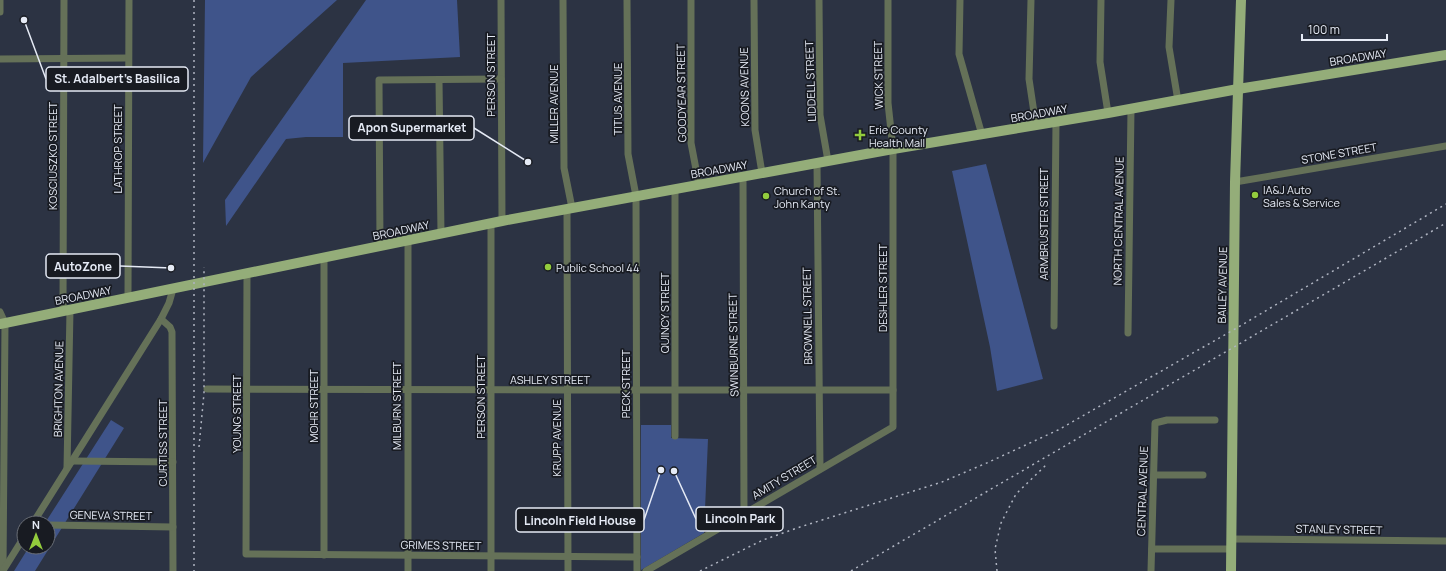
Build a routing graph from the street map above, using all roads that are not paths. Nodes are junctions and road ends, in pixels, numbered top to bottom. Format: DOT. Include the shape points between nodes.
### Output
graph roads {
  1 [pos="0,0"];
  2 [pos="64,0"];
  3 [pos="129,0"];
  4 [pos="501,0"];
  5 [pos="563,0"];
  6 [pos="627,0"];
  7 [pos="691,0"];
  8 [pos="754,0"];
  9 [pos="819,0"];
  10 [pos="888,0"];
  11 [pos="960,0"];
  12 [pos="1031,0"];
  13 [pos="1101,0"];
  14 [pos="1171,0"];
  15 [pos="1241,0"];
  16 [pos="0,12"];
  17 [pos="1446,55"];
  18 [pos="64,58"];
  19 [pos="128,58"];
  20 [pos="0,59"];
  21 [pos="501,79"];
  22 [pos="439,80"];
  23 [pos="1238,89"];
  24 [pos="1178,101"];
  25 [pos="1131,109"];
  26 [pos="1108,114"];
  27 [pos="1056,122"];
  28 [pos="1036,126"];
  29 [pos="982,135"];
  30 [pos="1446,146"];
  31 [pos="893,149"];
  32 [pos="828,161"];
  33 [pos="817,163"];
  34 [pos="762,173"];
  35 [pos="743,177"];
  36 [pos="1235,182"];
  37 [pos="699,185"];
  38 [pos="674,189"];
  39 [pos="636,196"];
  40 [pos="569,209"];
  41 [pos="502,221"];
  42 [pos="491,223"];
  43 [pos="441,234"];
  44 [pos="408,240"];
  45 [pos="380,246"];
  46 [pos="324,258"];
  47 [pos="247,274"];
  48 [pos="173,289"];
  49 [pos="128,298"];
  50 [pos="67,310"];
  51 [pos="0,312"];
  52 [pos="161,319"];
  53 [pos="2,323"];
  54 [pos="1054,326"];
  55 [pos="1128,333"];
  56 [pos="207,389"];
  57 [pos="324,389"];
  58 [pos="247,390"];
  59 [pos="408,390"];
  60 [pos="491,390"];
  61 [pos="567,390"];
  62 [pos="636,390"];
  63 [pos="675,390"];
  64 [pos="745,390"];
  65 [pos="819,390"];
  66 [pos="893,390"];
  67 [pos="1214,420"];
  68 [pos="893,426"];
  69 [pos="675,436"];
  70 [pos="72,461"];
  71 [pos="173,462"];
  72 [pos="67,468"];
  73 [pos="820,468"];
  74 [pos="1154,475"];
  75 [pos="1203,476"];
  76 [pos="744,513"];
  77 [pos="38,515"];
  78 [pos="56,525"];
  79 [pos="173,527"];
  80 [pos="2,536"];
  81 [pos="1446,542"];
  82 [pos="1232,544"];
  83 [pos="1152,549"];
  84 [pos="16,550"];
  85 [pos="246,554"];
  86 [pos="324,555"];
  87 [pos="408,555"];
  88 [pos="491,556"];
  89 [pos="637,556"];
  90 [pos="568,557"];
  91 [pos="3,570"];
  92 [pos="173,571"];
  93 [pos="408,571"];
  94 [pos="491,571"];
  95 [pos="568,571"];
  96 [pos="637,571"];
  97 [pos="646,571"];
  98 [pos="1152,571"];
  99 [pos="1232,571"];
  1 -- 16 [label="street"];
  2 -- 18 [label="street, KOSCIUSZKO STREET"];
  3 -- 19 [label="street, LATHROP STREET"];
  4 -- 21 [label="street, PERSON STREET"];
  5 -- 40 [label="street, MILLER AVENUE" via="564,168"];
  6 -- 39 [label="street, TITUS AVENUE" via="628,154"];
  7 -- 37 [label="street, GOODYEAR STREET" via="691,143"];
  8 -- 34 [label="street, KOONS AVENUE" via="755,130"];
  9 -- 32 [label="street, LIDDELL STREET" via="820,115"];
  10 -- 31 [label="street, WICK STREET" via="888,103"];
  11 -- 29 [label="street" via="959,54"];
  12 -- 28 [label="street" via="1029,79"];
  13 -- 26 [label="street" via="1100,62"];
  14 -- 24 [label="street" via="1170,47"];
  15 -- 23 [label="main road, BAILEY AVENUE"];
  17 -- 23 [label="main road, BROADWAY"];
  18 -- 19 [label="street"];
  18 -- 20 [label="street"];
  18 -- 50 [label="street, KOSCIUSZKO STREET"];
  19 -- 49 [label="street, LATHROP STREET"];
  21 -- 22 [label="street"];
  21 -- 41 [label="street, PERSON STREET"];
  22 -- 43 [label="street"];
  22 -- 45 [label="street" via="379,80"];
  23 -- 24 [label="main road, BROADWAY"];
  23 -- 36 [label="main road, BAILEY AVENUE"];
  24 -- 25 [label="main road, BROADWAY"];
  25 -- 26 [label="main road, BROADWAY"];
  25 -- 55 [label="street, NORTH CENTRAL AVENUE"];
  26 -- 27 [label="main road, BROADWAY"];
  27 -- 28 [label="main road, BROADWAY"];
  27 -- 54 [label="street, ARMBRUSTER STREET"];
  28 -- 29 [label="main road, BROADWAY"];
  29 -- 31 [label="main road, BROADWAY"];
  30 -- 36 [label="street, STONE STREET"];
  31 -- 32 [label="main road, BROADWAY"];
  31 -- 66 [label="street, DESHLER STREET"];
  32 -- 33 [label="main road, BROADWAY"];
  33 -- 34 [label="main road, BROADWAY"];
  33 -- 65 [label="street, BROWNELL STREET"];
  34 -- 35 [label="main road, BROADWAY"];
  35 -- 37 [label="main road, BROADWAY"];
  35 -- 64 [label="street, SWINBURNE STREET"];
  36 -- 82 [label="main road, BAILEY AVENUE"];
  37 -- 38 [label="main road, BROADWAY"];
  38 -- 39 [label="main road, BROADWAY"];
  38 -- 63 [label="street, QUINCY STREET"];
  39 -- 40 [label="main road, BROADWAY"];
  39 -- 62 [label="street, PECK STREET"];
  40 -- 41 [label="main road, BROADWAY"];
  40 -- 61 [label="street, KRUPP AVENUE"];
  41 -- 42 [label="main road, BROADWAY"];
  42 -- 43 [label="main road, BROADWAY"];
  42 -- 60 [label="street, PERSON STREET"];
  43 -- 44 [label="main road, BROADWAY"];
  44 -- 45 [label="main road, BROADWAY"];
  44 -- 59 [label="street, MILBURN STREET"];
  45 -- 46 [label="main road, BROADWAY"];
  46 -- 47 [label="main road, BROADWAY"];
  46 -- 57 [label="street, MOHR STREET"];
  47 -- 48 [label="main road, BROADWAY"];
  47 -- 58 [label="street, YOUNG STREET"];
  48 -- 49 [label="main road, BROADWAY"];
  48 -- 52 [label="street" via="170,303"];
  49 -- 50 [label="main road, BROADWAY"];
  50 -- 53 [label="main road, BROADWAY"];
  50 -- 72 [label="street, BRIGHTON AVENUE"];
  51 -- 53 [label="street"];
  52 -- 70 [label="street"];
  52 -- 71 [label="street, CURTISS STREET" via="172,332"];
  53 -- 80 [label="street"];
  56 -- 58 [label="street, ASHLEY STREET"];
  57 -- 58 [label="street, ASHLEY STREET"];
  57 -- 59 [label="street, ASHLEY STREET"];
  57 -- 86 [label="street, MOHR STREET"];
  58 -- 85 [label="street, YOUNG STREET"];
  59 -- 60 [label="street, ASHLEY STREET"];
  59 -- 87 [label="street, MILBURN STREET"];
  60 -- 61 [label="street, ASHLEY STREET"];
  60 -- 88 [label="street, PERSON STREET"];
  61 -- 62 [label="street, ASHLEY STREET"];
  61 -- 90 [label="street, KRUPP AVENUE"];
  62 -- 63 [label="street, ASHLEY STREET"];
  62 -- 89 [label="street, PECK STREET"];
  63 -- 64 [label="street, ASHLEY STREET"];
  63 -- 69 [label="street, QUINCY STREET"];
  64 -- 65 [label="street, ASHLEY STREET"];
  64 -- 76 [label="street, SWINBURNE STREET"];
  65 -- 66 [label="street, ASHLEY STREET"];
  65 -- 73 [label="street, BROWNELL STREET"];
  66 -- 68 [label="street, DESHLER STREET"];
  67 -- 74 [label="street, CENTRAL AVENUE" via="1166,420 1155,423"];
  68 -- 73 [label="street, AMITY STREET"];
  70 -- 71 [label="street"];
  70 -- 72 [label="street"];
  71 -- 79 [label="street, CURTISS STREET"];
  72 -- 77 [label="street"];
  73 -- 76 [label="street, AMITY STREET"];
  74 -- 75 [label="street"];
  74 -- 83 [label="street, CENTRAL AVENUE"];
  76 -- 97 [label="street, AMITY STREET"];
  78 -- 79 [label="street, GENEVA STREET"];
  79 -- 92 [label="street, CURTISS STREET"];
  80 -- 91 [label="street"];
  81 -- 82 [label="street, STANLEY STREET"];
  82 -- 83 [label="street, STANLEY STREET"];
  82 -- 99 [label="main road, BAILEY AVENUE"];
  83 -- 98 [label="street, CENTRAL AVENUE"];
  84 -- 91 [label="street"];
  85 -- 86 [label="street, GRIMES STREET"];
  86 -- 87 [label="street, GRIMES STREET"];
  87 -- 88 [label="street, GRIMES STREET"];
  87 -- 93 [label="street, MILBURN STREET"];
  88 -- 90 [label="street, GRIMES STREET"];
  88 -- 94 [label="street, PERSON STREET"];
  89 -- 90 [label="street, GRIMES STREET"];
  89 -- 96 [label="street, PECK STREET"];
  90 -- 95 [label="street, KRUPP AVENUE"];
}
